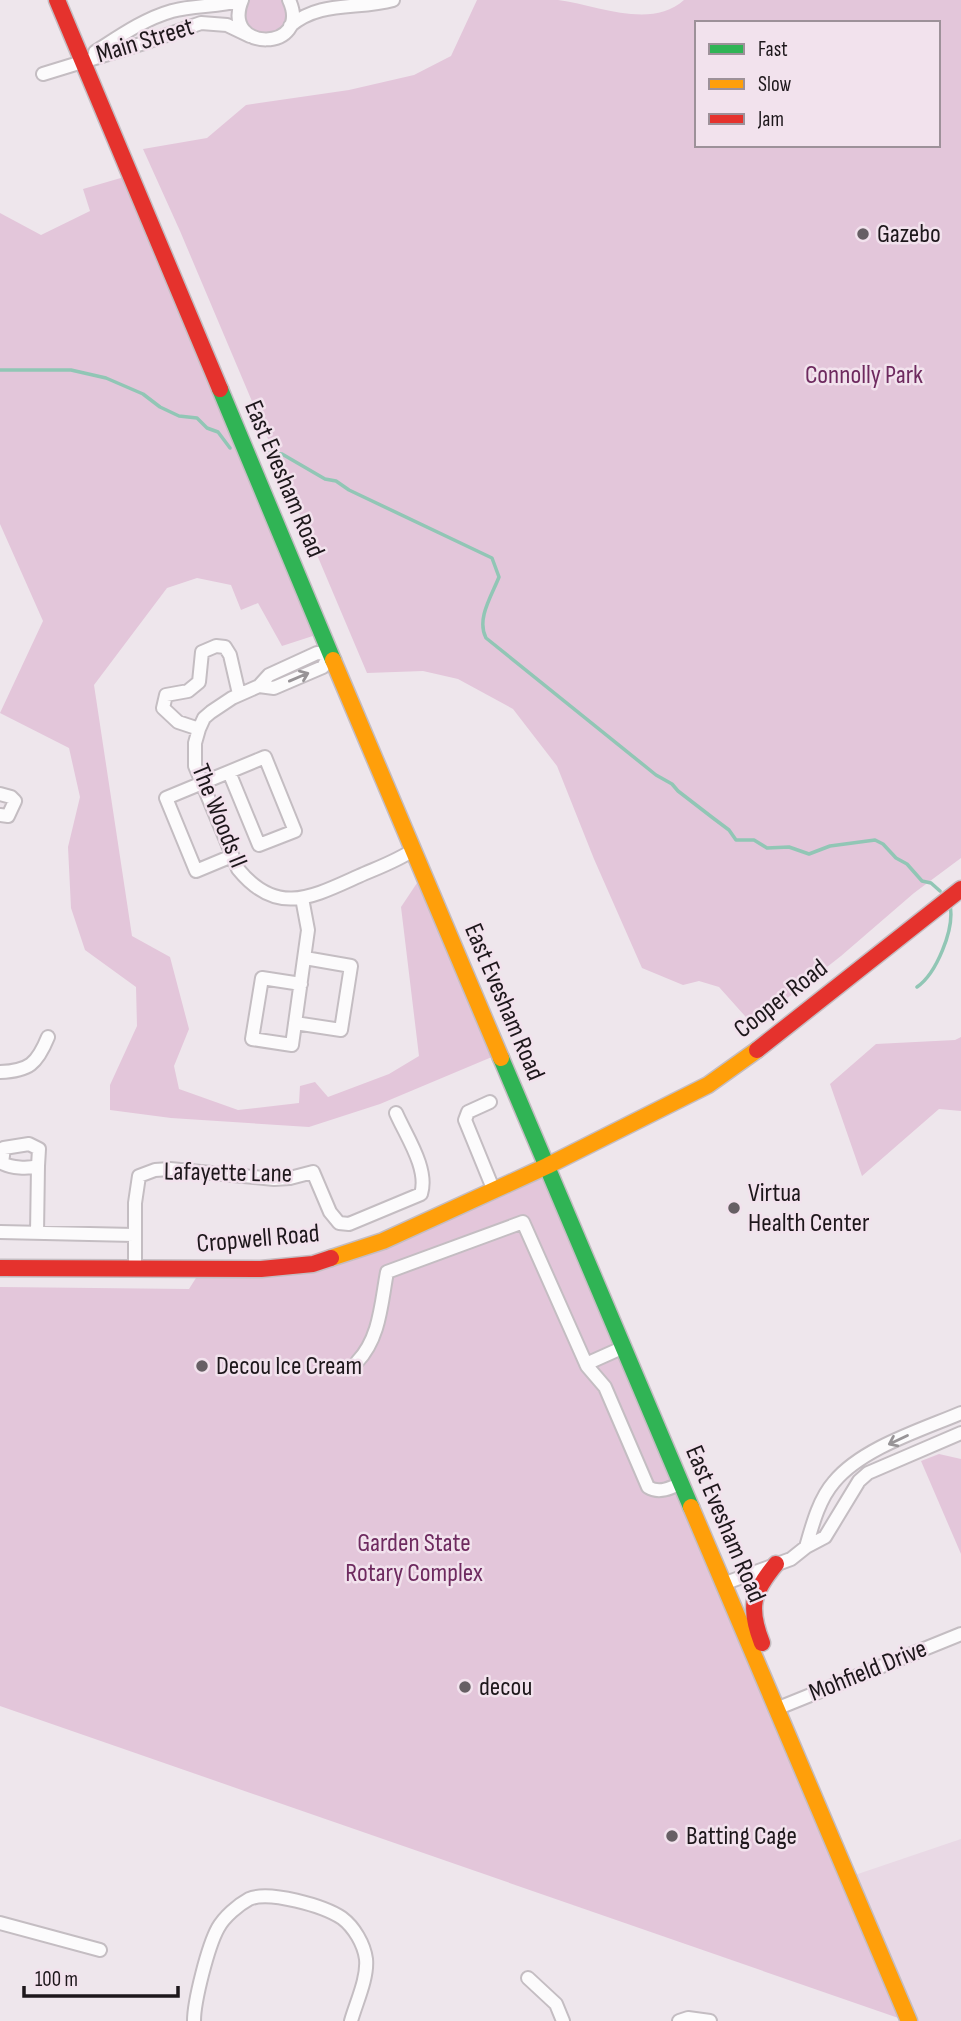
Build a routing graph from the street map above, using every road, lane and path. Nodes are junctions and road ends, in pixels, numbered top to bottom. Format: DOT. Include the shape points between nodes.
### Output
graph roads {
  1 [pos="57,0"];
  2 [pos="242,0"];
  3 [pos="292,0"];
  4 [pos="393,0"];
  5 [pos="330,8"];
  6 [pos="289,27"];
  7 [pos="250,36"];
  8 [pos="83,60"];
  9 [pos="43,74"];
  10 [pos="331,654"];
  11 [pos="239,694"];
  12 [pos="199,729"];
  13 [pos="229,772"];
  14 [pos="202,783"];
  15 [pos="0,794"];
  16 [pos="1,817"];
  17 [pos="413,850"];
  18 [pos="232,856"];
  19 [pos="961,889"];
  20 [pos="302,898"];
  21 [pos="305,958"];
  22 [pos="301,984"];
  23 [pos="295,1023"];
  24 [pos="48,1037"];
  25 [pos="0,1072"];
  26 [pos="490,1102"];
  27 [pos="396,1113"];
  28 [pos="619,1129"];
  29 [pos="38,1166"];
  30 [pos="547,1166"];
  31 [pos="494,1191"];
  32 [pos="0,1232"];
  33 [pos="37,1233"];
  34 [pos="134,1235"];
  35 [pos="0,1268"];
  36 [pos="135,1270"];
  37 [pos="624,1348"];
  38 [pos="357,1362"];
  39 [pos="586,1364"];
  40 [pos="961,1413"];
  41 [pos="947,1419"];
  42 [pos="957,1434"];
  43 [pos="681,1483"];
  44 [pos="806,1547"];
  45 [pos="776,1564"];
  46 [pos="723,1584"];
  47 [pos="961,1634"];
  48 [pos="768,1689"];
  49 [pos="776,1709"];
  50 [pos="0,1923"];
  51 [pos="100,1950"];
  52 [pos="528,1978"];
  53 [pos="194,2021"];
  54 [pos="351,2021"];
  55 [pos="564,2021"];
  56 [pos="679,2021"];
  57 [pos="710,2021"];
  58 [pos="909,2021"];
  1 -- 8 [label="main road, East Evesham Road"];
  2 -- 7 [label="street" via="240,21"];
  2 -- 8 [label="street, Main Street" via="171,12 135,26"];
  3 -- 5 [label="street"];
  3 -- 6 [label="street"];
  4 -- 5 [label="street"];
  5 -- 6 [label="street" via="308,14"];
  6 -- 7 [label="street" via="272,40"];
  7 -- 8 [label="street, Main Street" via="227,25 201,23"];
  8 -- 9 [label="street"];
  8 -- 10 [label="main road, East Evesham Road"];
  10 -- 11 [label="street, The Woods II" via="317,653"];
  10 -- 17 [label="main road, East Evesham Road"];
  11 -- 12 [label="street, The Woods II" via="204,718"];
  11 -- 12 [label="street" via="225,647 202,652 199,682 188,691 166,695 163,702 163,708 178,722"];
  12 -- 14 [label="street, The Woods II" via="194,754"];
  13 -- 13 [label="street" via="265,757 295,831 259,845"];
  13 -- 14 [label="street"];
  14 -- 18 [label="street, The Woods II"];
  14 -- 18 [label="street" via="166,798 196,871"];
  15 -- 16 [label="street" via="15,802 11,814"];
  17 -- 20 [label="street, The Woods II"];
  17 -- 30 [label="main road, East Evesham Road"];
  18 -- 20 [label="street, The Woods II" via="258,890 285,900"];
  19 -- 28 [label="main road, Cooper Road" via="718,1078"];
  20 -- 21 [label="street" via="308,930"];
  21 -- 22 [label="street"];
  21 -- 23 [label="street" via="351,966 341,1030"];
  22 -- 23 [label="street"];
  22 -- 23 [label="street" via="262,978 252,1039 292,1045"];
  24 -- 25 [label="street" via="39,1058 20,1071"];
  26 -- 31 [label="street" via="468,1112 465,1120"];
  27 -- 34 [label="street, Lafayette Lane" via="422,1175 421,1194 349,1224 339,1223 330,1212 313,1172 274,1179 155,1170 139,1176"];
  28 -- 30 [label="main road, Cropwell Road"];
  29 -- 33 [label="street"];
  30 -- 31 [label="main road, Cropwell Road"];
  30 -- 37 [label="main road, East Evesham Road"];
  31 -- 36 [label="main road, Cropwell Road" via="383,1241 313,1264"];
  32 -- 33 [label="street"];
  33 -- 34 [label="street"];
  34 -- 36 [label="street, Lafayette Lane"];
  35 -- 36 [label="main road, Cropwell Road"];
  37 -- 39 [label="street"];
  37 -- 43 [label="main road, East Evesham Road"];
  38 -- 39 [label="street" via="374,1337 387,1272 523,1222"];
  39 -- 43 [label="street" via="605,1387 648,1487 667,1489"];
  40 -- 41 [label="street"];
  41 -- 42 [label="street"];
  41 -- 44 [label="street, one-way" via="859,1459 846,1470 825,1497"];
  42 -- 44 [label="street" via="868,1473 825,1537"];
  43 -- 46 [label="main road, East Evesham Road"];
  44 -- 45 [label="street"];
  45 -- 46 [label="street"];
  45 -- 48 [label="main road" via="752,1604 766,1653"];
  46 -- 48 [label="main road, East Evesham Road"];
  47 -- 49 [label="street, Mohfield Drive"];
  48 -- 49 [label="main road, East Evesham Road"];
  49 -- 58 [label="main road, East Evesham Road"];
  50 -- 51 [label="street"];
  52 -- 55 [label="street" via="556,2004"];
  53 -- 54 [label="street" via="219,1926 250,1899 276,1896 332,1913 356,1933 366,1968"];
  56 -- 57 [label="street"];
}
